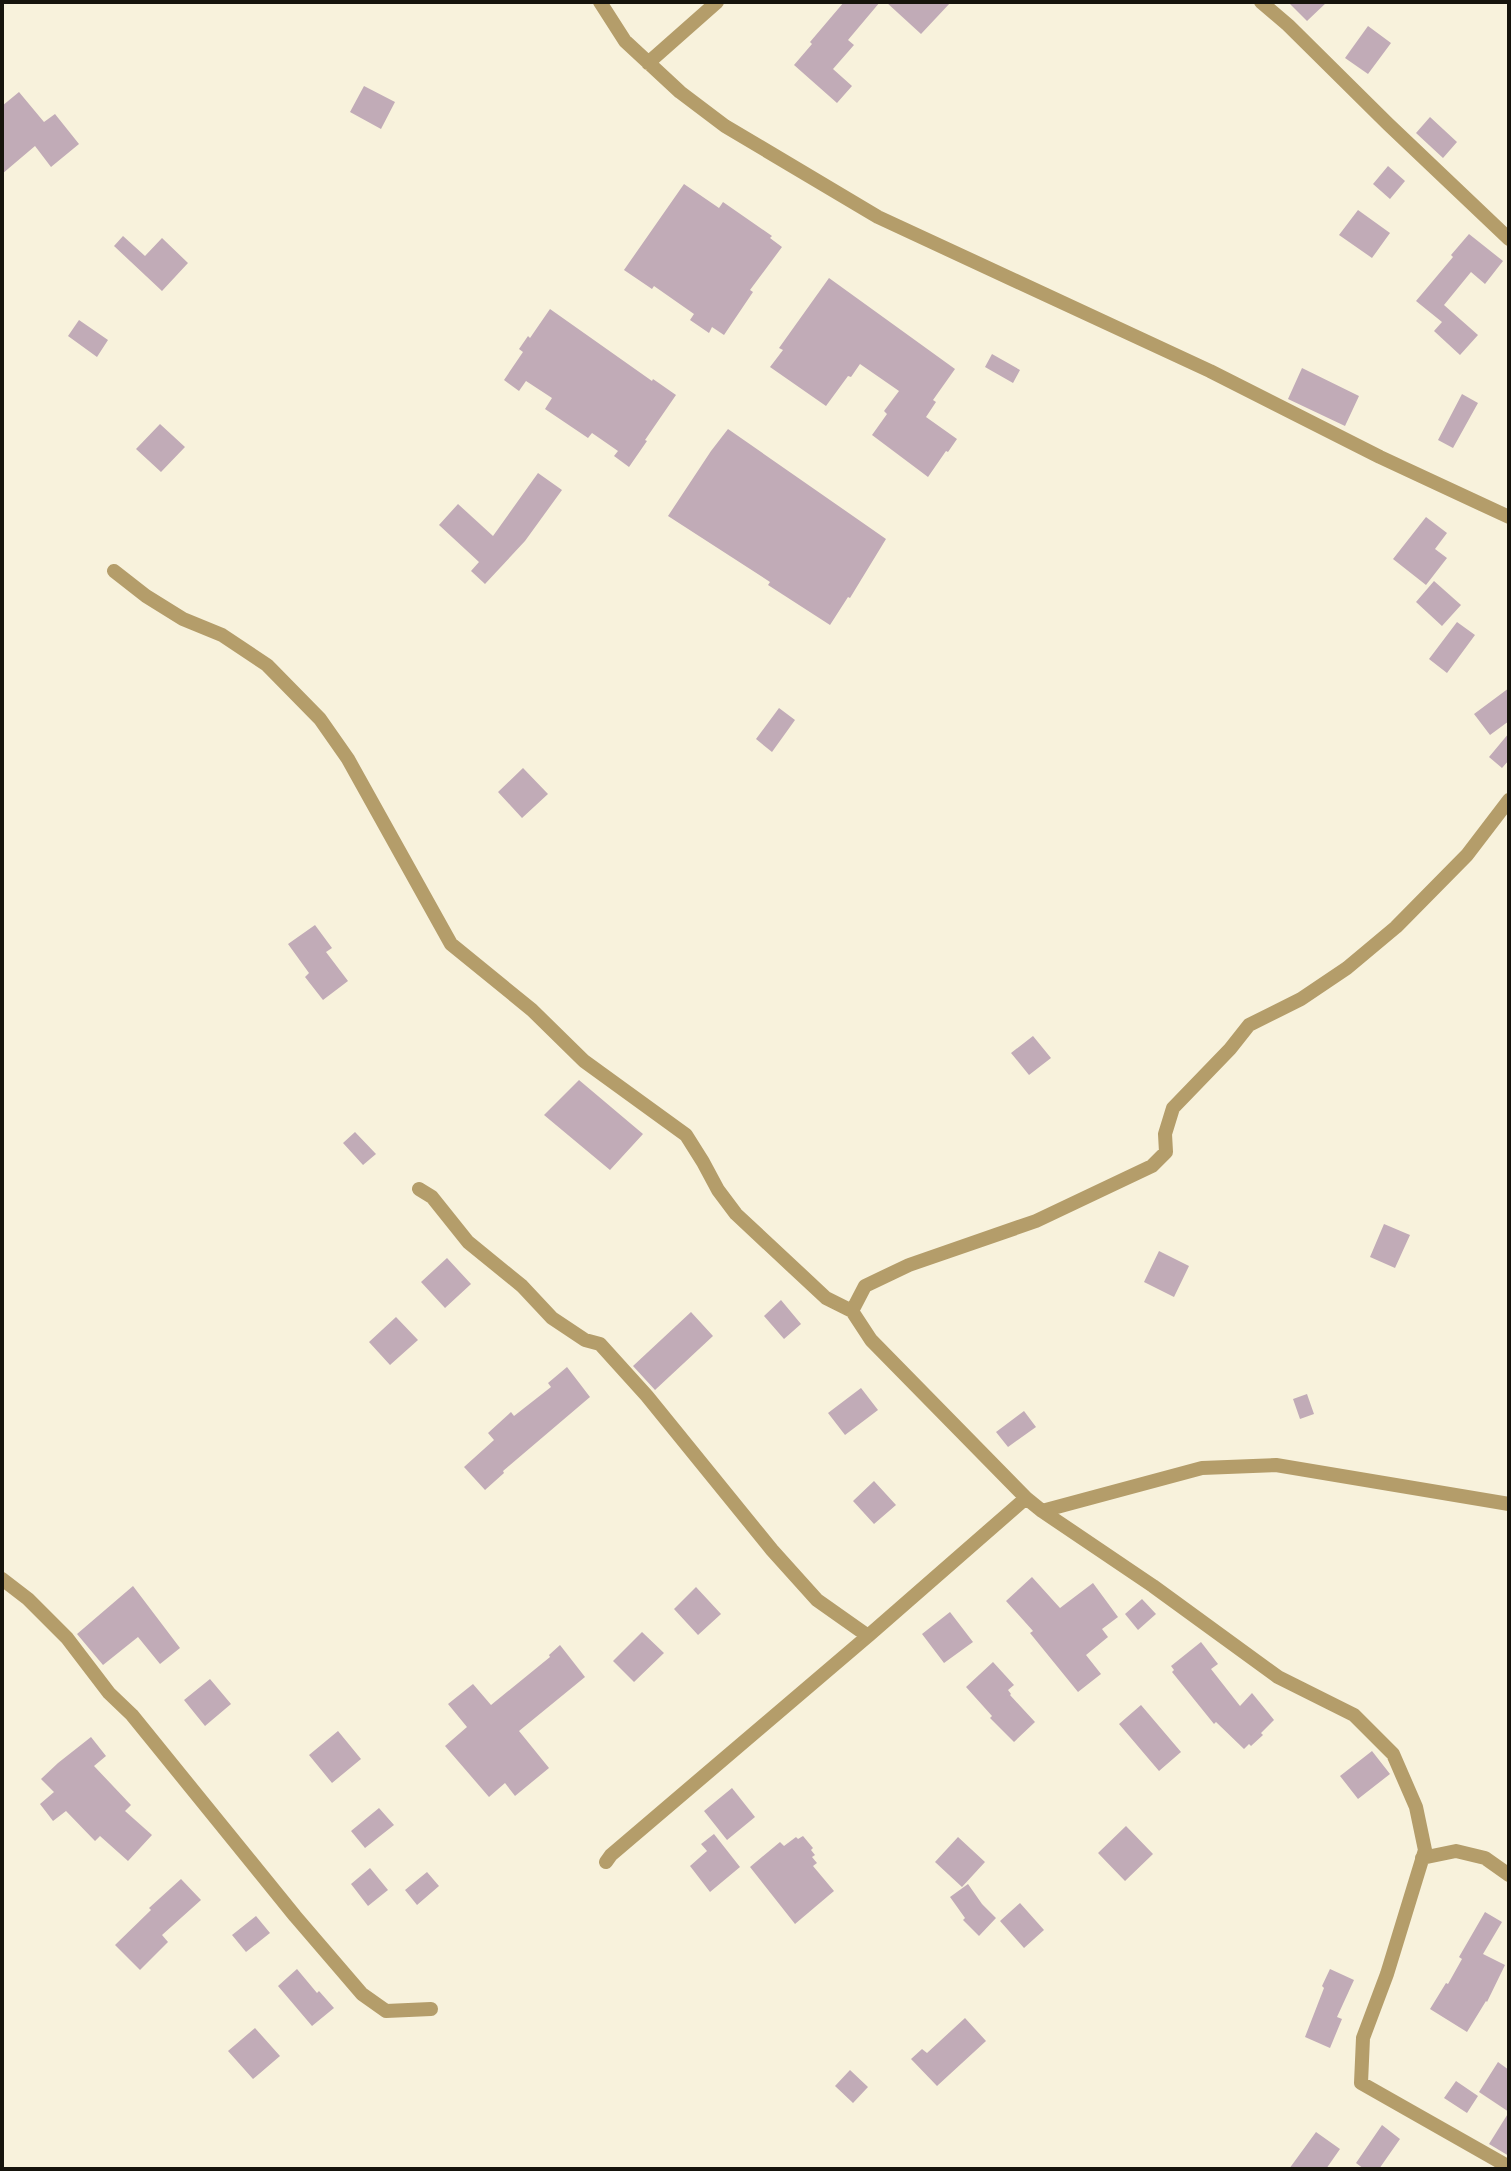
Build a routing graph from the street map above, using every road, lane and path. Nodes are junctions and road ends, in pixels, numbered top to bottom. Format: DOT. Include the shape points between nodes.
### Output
graph roads {
  1 [pos="600,2"];
  2 [pos="717,2"];
  3 [pos="1261,2"];
  4 [pos="648,63"];
  5 [pos="1509,239"];
  6 [pos="1509,517"];
  7 [pos="114,571"];
  8 [pos="1509,800"];
  9 [pos="419,1189"];
  10 [pos="852,1311"];
  11 [pos="1026,1498"];
  12 [pos="1509,1504"];
  13 [pos="1042,1511"];
  14 [pos="2,1579"];
  15 [pos="868,1636"];
  16 [pos="1422,1858"];
  17 [pos="606,1862"];
  18 [pos="1509,1875"];
  19 [pos="431,2009"];
  20 [pos="1509,2167"];
  1 -- 4 [label="street" via="625,41"];
  2 -- 4 [label="street"];
  3 -- 5 [label="street"];
  4 -- 6 [label="street" via="725,126 878,217"];
  7 -- 10 [label="street" via="278,675 320,719 348,759 451,944 584,1061 686,1135 736,1214 826,1298"];
  8 -- 10 [label="street" via="1467,855 1396,927 1301,999 1249,1025 1173,1108 1166,1152 1152,1166 1036,1221 865,1286"];
  9 -- 15 [label="street" via="552,1318 600,1344 817,1600"];
  10 -- 11 [label="street" via="871,1340"];
  11 -- 13 [label="street"];
  11 -- 15 [label="street"];
  12 -- 13 [label="street" via="1276,1465 1202,1468"];
  13 -- 16 [label="street" via="1278,1677 1354,1715 1393,1754 1416,1807"];
  14 -- 19 [label="street" via="67,1638 362,1994 386,2011"];
  15 -- 17 [label="street"];
  16 -- 18 [label="street" via="1456,1851 1485,1858"];
  16 -- 20 [label="street" via="1363,2038 1361,2083"];
}
